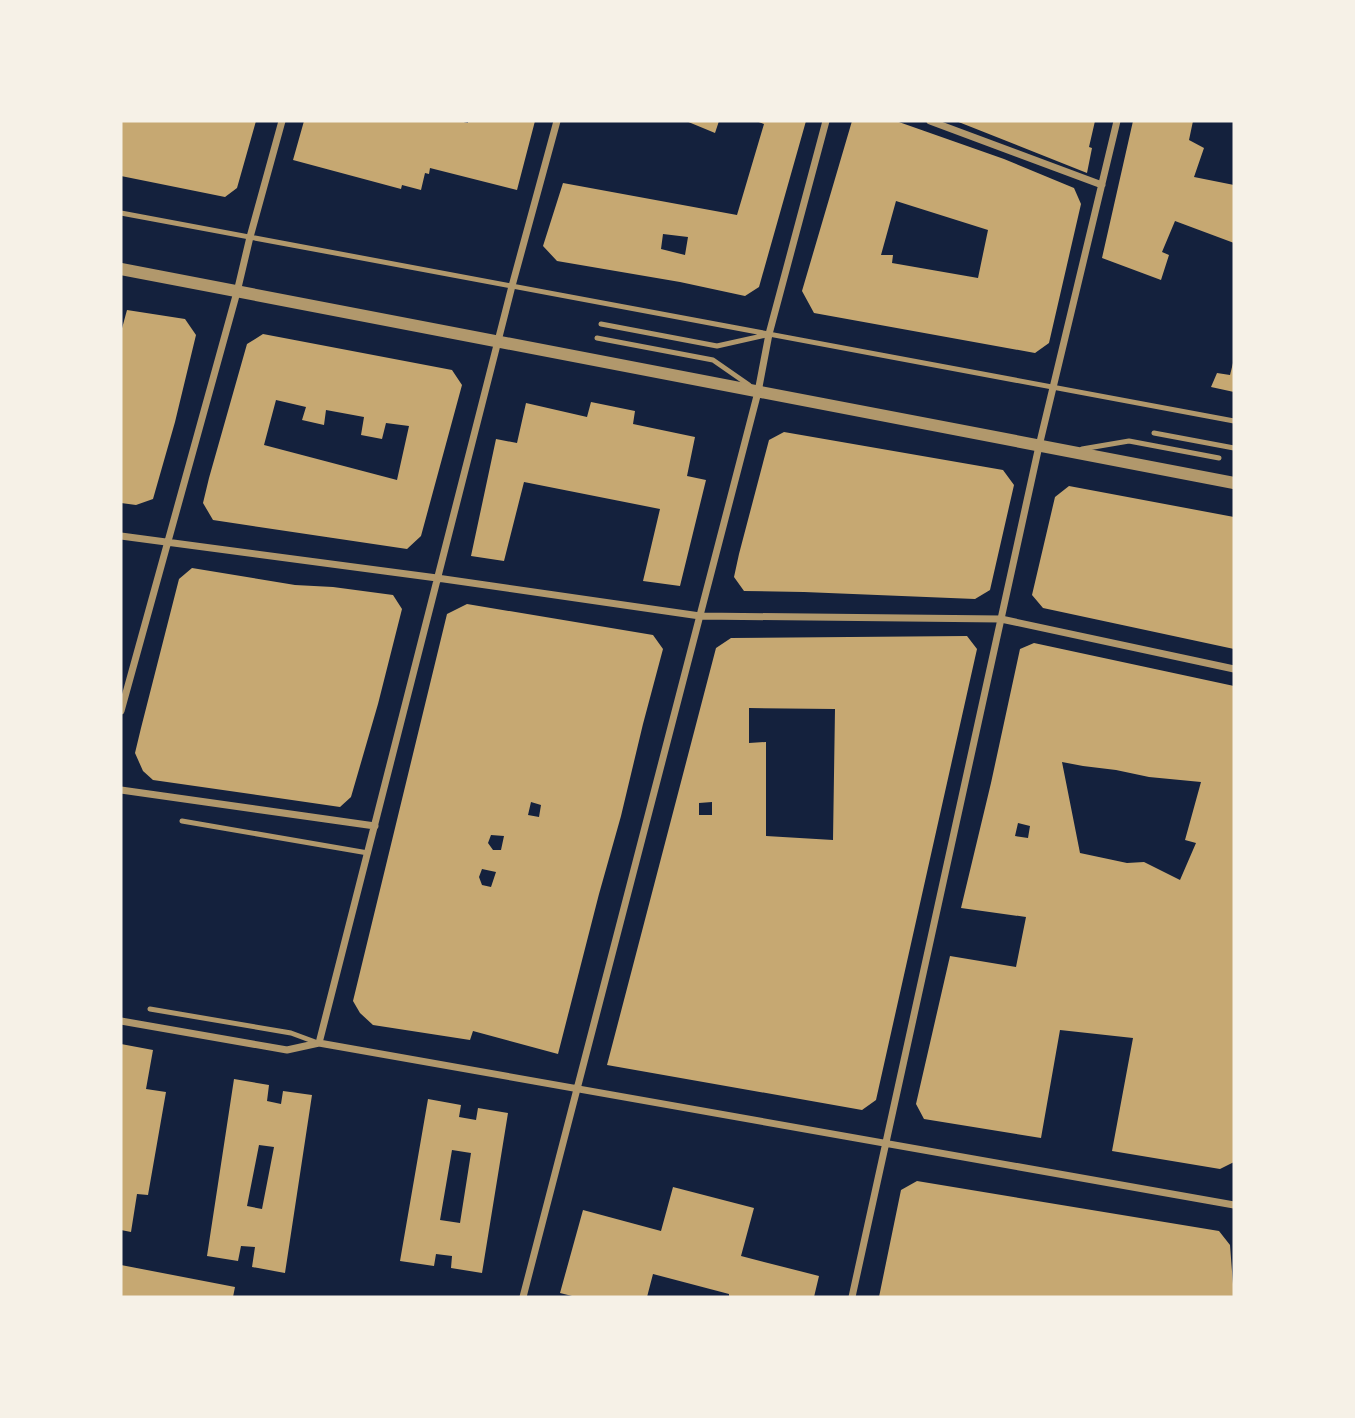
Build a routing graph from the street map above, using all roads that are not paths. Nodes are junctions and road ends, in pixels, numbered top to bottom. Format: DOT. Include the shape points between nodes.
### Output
graph roads {
  1 [pos="282,121"];
  2 [pos="557,121"];
  3 [pos="827,121"];
  4 [pos="930,121"];
  5 [pos="1117,121"];
  6 [pos="1102,185"];
  7 [pos="121,213"];
  8 [pos="250,237"];
  9 [pos="121,269"];
  10 [pos="512,286"];
  11 [pos="237,292"];
  12 [pos="601,324"];
  13 [pos="769,334"];
  14 [pos="597,338"];
  15 [pos="498,341"];
  16 [pos="1053,387"];
  17 [pos="758,392"];
  18 [pos="1234,421"];
  19 [pos="1153,433"];
  20 [pos="1039,446"];
  21 [pos="1234,448"];
  22 [pos="1069,451"];
  23 [pos="1219,458"];
  24 [pos="1234,483"];
  25 [pos="121,536"];
  26 [pos="167,543"];
  27 [pos="438,578"];
  28 [pos="700,616"];
  29 [pos="1001,619"];
  30 [pos="1234,669"];
  31 [pos="121,711"];
  32 [pos="121,790"];
  33 [pos="182,821"];
  34 [pos="375,827"];
  35 [pos="368,853"];
  36 [pos="150,1009"];
  37 [pos="121,1021"];
  38 [pos="319,1043"];
  39 [pos="577,1089"];
  40 [pos="886,1143"];
  41 [pos="1234,1205"];
  42 [pos="523,1297"];
  43 [pos="852,1297"];
  1 -- 8 [label="street"];
  2 -- 10 [label="street"];
  3 -- 13 [label="street"];
  4 -- 6 [label="street"];
  5 -- 6 [label="street"];
  6 -- 16 [label="street"];
  7 -- 8 [label="lane"];
  8 -- 10 [label="lane"];
  8 -- 11 [label="street"];
  9 -- 11 [label="street"];
  10 -- 13 [label="lane"];
  10 -- 15 [label="street"];
  11 -- 15 [label="street"];
  11 -- 26 [label="street"];
  12 -- 13 [label="lane" via="717,346"];
  13 -- 16 [label="lane"];
  13 -- 17 [label="street"];
  14 -- 17 [label="lane" via="713,360"];
  15 -- 17 [label="street"];
  15 -- 27 [label="street"];
  16 -- 18 [label="lane"];
  16 -- 20 [label="street"];
  17 -- 20 [label="street"];
  17 -- 28 [label="street"];
  19 -- 21 [label="lane"];
  20 -- 22 [label="street"];
  20 -- 29 [label="street"];
  22 -- 23 [label="lane" via="1129,441"];
  22 -- 24 [label="street"];
  25 -- 26 [label="street"];
  26 -- 27 [label="street"];
  26 -- 31 [label="street"];
  27 -- 28 [label="street"];
  27 -- 34 [label="street"];
  28 -- 29 [label="street"];
  28 -- 39 [label="street"];
  29 -- 30 [label="street"];
  29 -- 40 [label="street"];
  32 -- 34 [label="street"];
  33 -- 35 [label="lane"];
  34 -- 35 [label="street"];
  35 -- 38 [label="street"];
  36 -- 38 [label="lane" via="291,1033"];
  37 -- 38 [label="street" via="287,1050"];
  38 -- 39 [label="street"];
  39 -- 40 [label="street"];
  39 -- 42 [label="street"];
  40 -- 41 [label="street"];
  40 -- 43 [label="street"];
}
